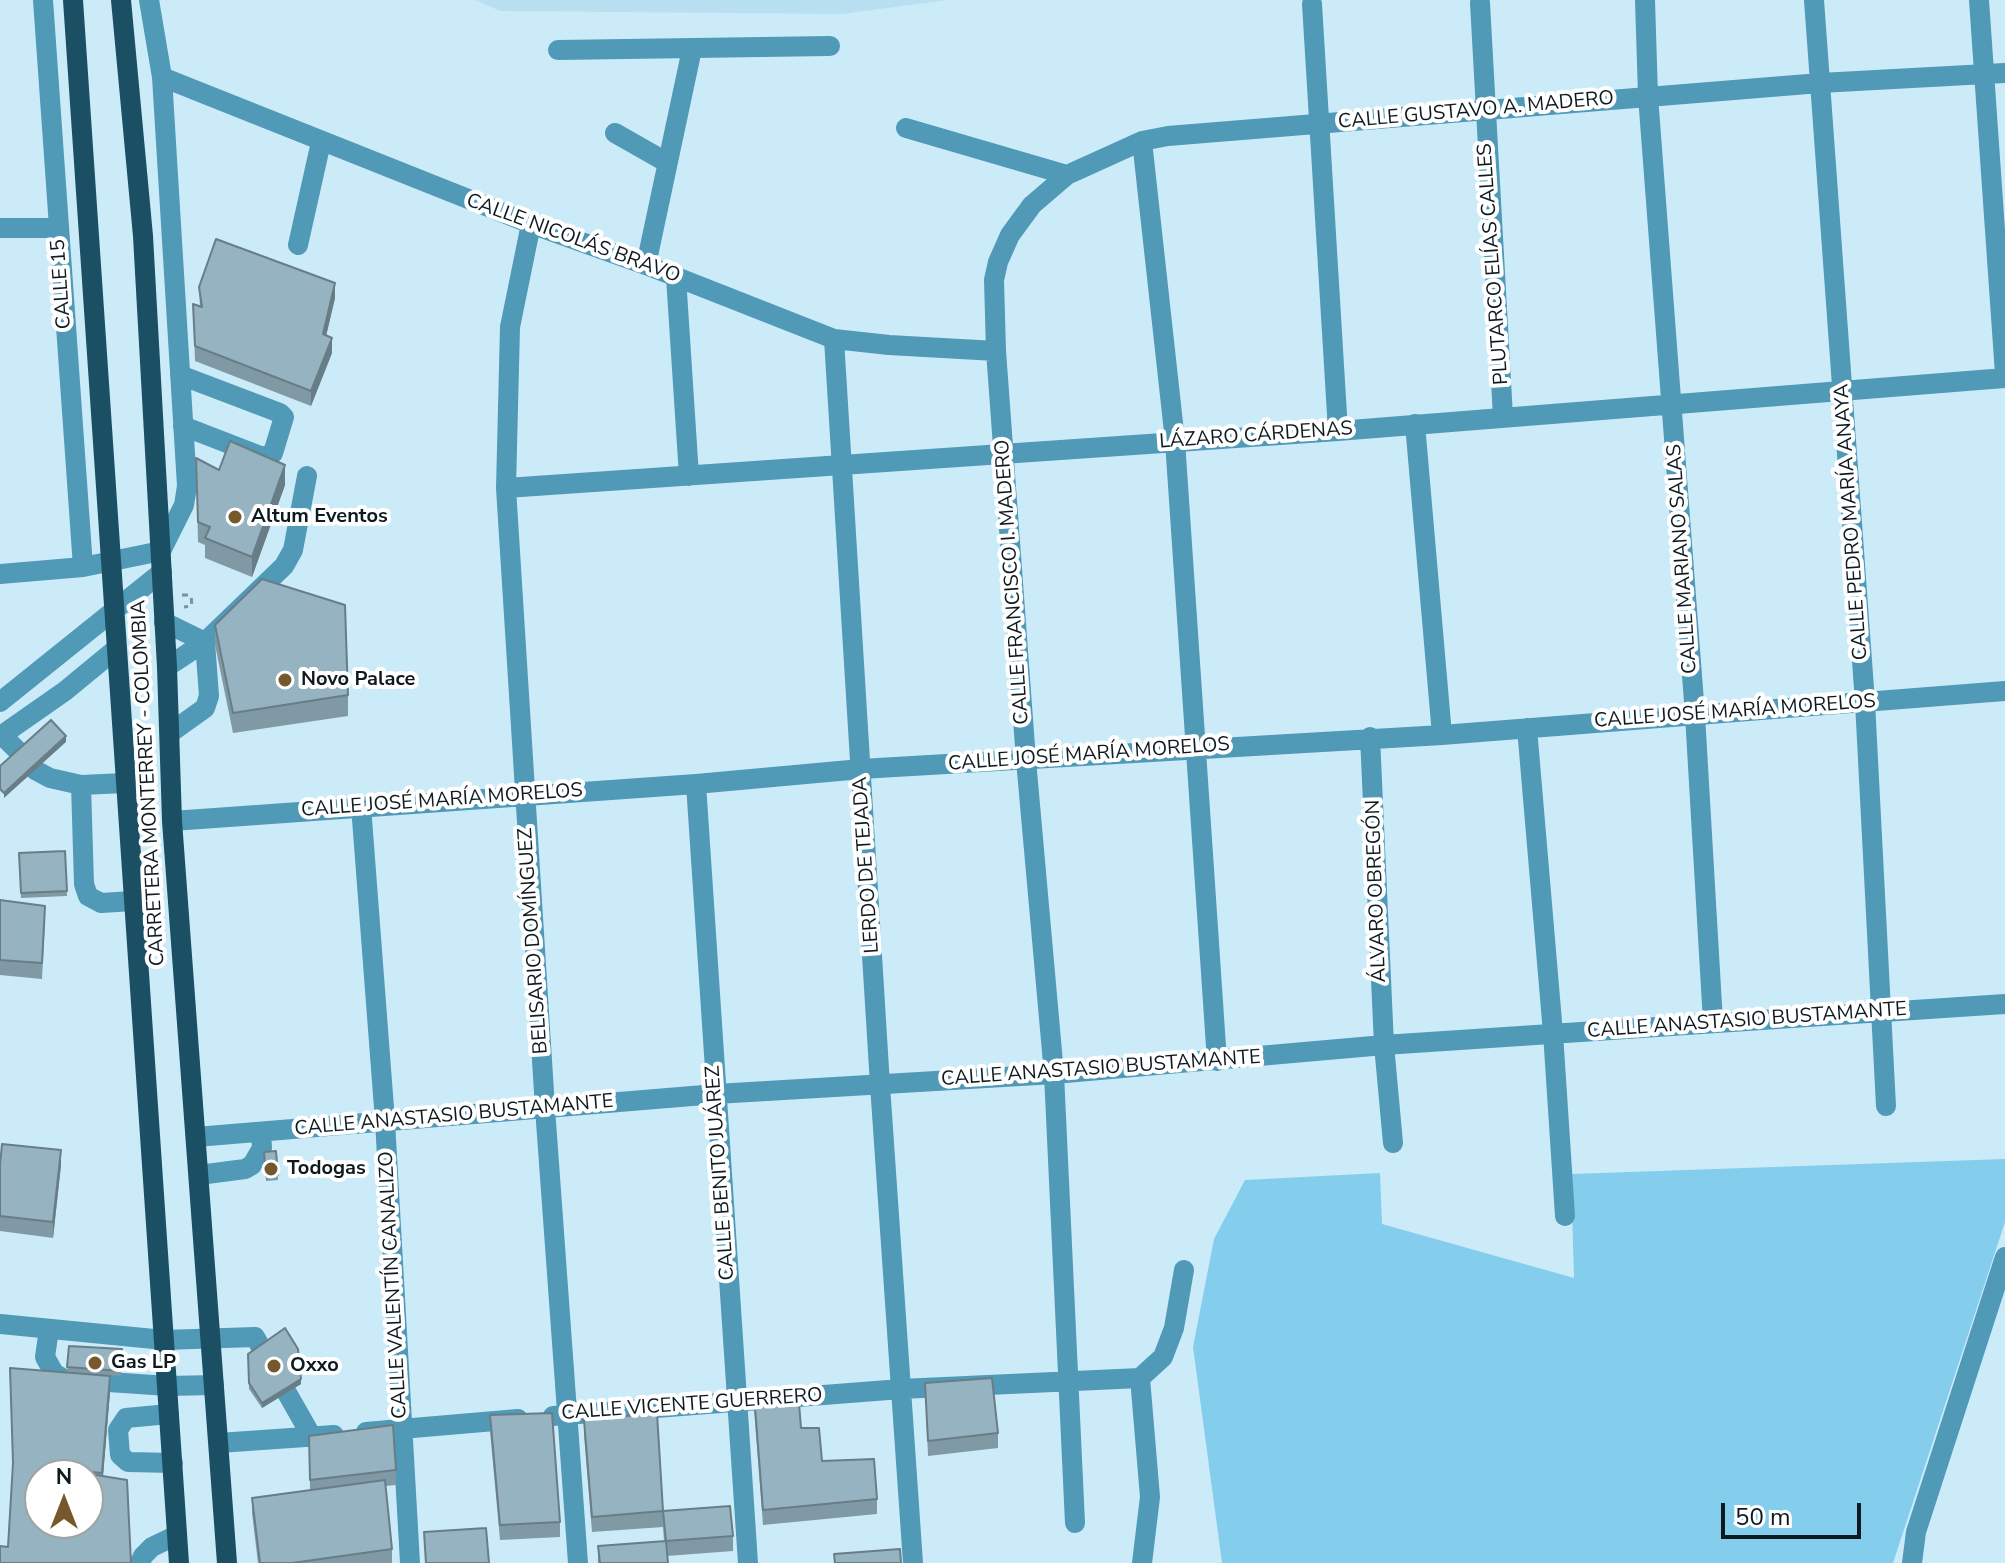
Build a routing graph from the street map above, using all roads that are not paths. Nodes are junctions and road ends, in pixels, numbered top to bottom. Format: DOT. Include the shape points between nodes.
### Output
graph roads {
  1 [pos="43,0"];
  2 [pos="73,0"];
  3 [pos="121,0"];
  4 [pos="149,0"];
  5 [pos="1645,0"];
  6 [pos="1814,0"];
  7 [pos="1979,0"];
  8 [pos="1480,3"];
  9 [pos="1312,4"];
  10 [pos="830,46"];
  11 [pos="692,49"];
  12 [pos="558,50"];
  13 [pos="2005,73"];
  14 [pos="1984,75"];
  15 [pos="162,77"];
  16 [pos="1820,83"];
  17 [pos="1648,96"];
  18 [pos="1484,110"];
  19 [pos="1318,124"];
  20 [pos="906,128"];
  21 [pos="615,133"];
  22 [pos="1142,141"];
  23 [pos="321,142"];
  24 [pos="666,162"];
  25 [pos="1067,175"];
  26 [pos="531,224"];
  27 [pos="0,228"];
  28 [pos="58,228"];
  29 [pos="298,245"];
  30 [pos="998,262"];
  31 [pos="646,265"];
  32 [pos="676,277"];
  33 [pos="834,339"];
  34 [pos="996,351"];
  35 [pos="180,375"];
  36 [pos="2005,376"];
  37 [pos="1842,392"];
  38 [pos="1671,404"];
  39 [pos="1503,417"];
  40 [pos="1415,424"];
  41 [pos="183,426"];
  42 [pos="1338,431"];
  43 [pos="1175,441"];
  44 [pos="1004,454"];
  45 [pos="842,467"];
  46 [pos="307,476"];
  47 [pos="689,476"];
  48 [pos="506,488"];
  49 [pos="161,562"];
  50 [pos="112,563"];
  51 [pos="83,567"];
  52 [pos="0,574"];
  53 [pos="114,610"];
  54 [pos="164,622"];
  55 [pos="205,642"];
  56 [pos="116,649"];
  57 [pos="167,667"];
  58 [pos="2005,691"];
  59 [pos="0,702"];
  60 [pos="1865,702"];
  61 [pos="1695,715"];
  62 [pos="1527,728"];
  63 [pos="170,733"];
  64 [pos="1,734"];
  65 [pos="1442,735"];
  66 [pos="1370,737"];
  67 [pos="1197,749"];
  68 [pos="20,753"];
  69 [pos="1026,760"];
  70 [pos="861,769"];
  71 [pos="35,770"];
  72 [pos="125,783"];
  73 [pos="696,784"];
  74 [pos="81,785"];
  75 [pos="525,794"];
  76 [pos="361,806"];
  77 [pos="172,821"];
  78 [pos="133,901"];
  79 [pos="2005,1004"];
  80 [pos="1881,1013"];
  81 [pos="1713,1022"];
  82 [pos="1553,1033"];
  83 [pos="1384,1045"];
  84 [pos="1217,1061"];
  85 [pos="1054,1074"];
  86 [pos="880,1085"];
  87 [pos="716,1094"];
  88 [pos="1886,1106"];
  89 [pos="545,1108"];
  90 [pos="385,1121"];
  91 [pos="261,1133"];
  92 [pos="196,1137"];
  93 [pos="1393,1143"];
  94 [pos="199,1175"];
  95 [pos="1565,1216"];
  96 [pos="2005,1257"];
  97 [pos="1184,1270"];
  98 [pos="0,1324"];
  99 [pos="49,1329"];
  100 [pos="211,1337"];
  101 [pos="164,1340"];
  102 [pos="262,1349"];
  103 [pos="1140,1378"];
  104 [pos="1070,1381"];
  105 [pos="214,1385"];
  106 [pos="168,1386"];
  107 [pos="901,1389"];
  108 [pos="287,1393"];
  109 [pos="736,1401"];
  110 [pos="169,1414"];
  111 [pos="567,1415"];
  112 [pos="402,1429"];
  113 [pos="312,1437"];
  114 [pos="219,1443"];
  115 [pos="173,1463"];
  116 [pos="1075,1523"];
  117 [pos="177,1535"];
  118 [pos="140,1563"];
  119 [pos="179,1563"];
  120 [pos="227,1563"];
  121 [pos="410,1563"];
  122 [pos="578,1563"];
  123 [pos="748,1563"];
  124 [pos="913,1563"];
  125 [pos="1142,1563"];
  126 [pos="1912,1563"];
  1 -- 28 [label="street, CALLE 15"];
  2 -- 50 [label="main road, CARRETERA MONTERREY - COLOMBIA"];
  3 -- 49 [label="main road, CARRETERA MONTERREY - COLOMBIA" via="143,236"];
  4 -- 15 [label="street"];
  5 -- 17 [label="street, CALLE MARIANO SALAS"];
  6 -- 16 [label="street, CALLE PEDRO MARÍA ANAYA"];
  7 -- 14 [label="street"];
  8 -- 18 [label="street, PLUTARCO ELÍAS CALLES"];
  9 -- 19 [label="street"];
  10 -- 11 [label="street"];
  11 -- 12 [label="street"];
  11 -- 24 [label="street"];
  13 -- 14 [label="street, CALLE GUSTAVO A. MADERO"];
  14 -- 16 [label="street, CALLE GUSTAVO A. MADERO"];
  14 -- 36 [label="street"];
  15 -- 23 [label="street, CALLE NICOLÁS BRAVO"];
  15 -- 35 [label="street"];
  16 -- 17 [label="street, CALLE GUSTAVO A. MADERO"];
  16 -- 37 [label="street, CALLE PEDRO MARÍA ANAYA"];
  17 -- 18 [label="street, CALLE GUSTAVO A. MADERO"];
  17 -- 38 [label="street, CALLE MARIANO SALAS"];
  18 -- 19 [label="street, CALLE GUSTAVO A. MADERO"];
  18 -- 39 [label="street, PLUTARCO ELÍAS CALLES"];
  19 -- 22 [label="street, CALLE GUSTAVO A. MADERO"];
  19 -- 42 [label="street"];
  20 -- 25 [label="street"];
  21 -- 24 [label="street"];
  22 -- 25 [label="street, CALLE GUSTAVO A. MADERO"];
  22 -- 43 [label="street"];
  23 -- 26 [label="street, CALLE NICOLÁS BRAVO"];
  23 -- 29 [label="street"];
  24 -- 31 [label="street"];
  25 -- 30 [label="street, CALLE GUSTAVO A. MADERO" via="1032,205"];
  26 -- 31 [label="street, CALLE NICOLÁS BRAVO"];
  26 -- 48 [label="street, BELISARIO DOMÍNGUEZ" via="510,327"];
  27 -- 28 [label="street"];
  28 -- 51 [label="street, CALLE 15"];
  30 -- 34 [label="street, CALLE FRANCISCO I. MADERO"];
  31 -- 32 [label="street, CALLE NICOLÁS BRAVO"];
  32 -- 33 [label="street, CALLE NICOLÁS BRAVO"];
  32 -- 47 [label="street"];
  33 -- 34 [label="street, CALLE NICOLÁS BRAVO"];
  33 -- 45 [label="street, LERDO DE TEJADA"];
  34 -- 44 [label="street, CALLE FRANCISCO I. MADERO"];
  35 -- 41 [label="street"];
  35 -- 41 [label="street" via="284,417 273,453 263,457"];
  36 -- 37 [label="street, LÁZARO CÁRDENAS"];
  37 -- 38 [label="street, LÁZARO CÁRDENAS"];
  37 -- 60 [label="street, CALLE PEDRO MARÍA ANAYA"];
  38 -- 39 [label="street, LÁZARO CÁRDENAS"];
  38 -- 61 [label="street, CALLE MARIANO SALAS"];
  39 -- 40 [label="street, LÁZARO CÁRDENAS"];
  40 -- 42 [label="street, LÁZARO CÁRDENAS"];
  40 -- 65 [label="street"];
  41 -- 49 [label="street" via="184,505"];
  42 -- 43 [label="street, LÁZARO CÁRDENAS"];
  43 -- 44 [label="street, LÁZARO CÁRDENAS"];
  43 -- 67 [label="street"];
  44 -- 45 [label="street, LÁZARO CÁRDENAS"];
  44 -- 69 [label="street, CALLE FRANCISCO I. MADERO"];
  45 -- 47 [label="street, LÁZARO CÁRDENAS"];
  45 -- 70 [label="street, LERDO DE TEJADA"];
  46 -- 55 [label="street" via="290,557"];
  47 -- 48 [label="street, LÁZARO CÁRDENAS"];
  48 -- 75 [label="street, BELISARIO DOMÍNGUEZ"];
  49 -- 50 [label="street"];
  49 -- 53 [label="street"];
  49 -- 54 [label="main road, CARRETERA MONTERREY - COLOMBIA"];
  50 -- 51 [label="street"];
  50 -- 53 [label="main road, CARRETERA MONTERREY - COLOMBIA"];
  51 -- 52 [label="street"];
  53 -- 56 [label="main road, CARRETERA MONTERREY - COLOMBIA"];
  53 -- 59 [label="street"];
  54 -- 55 [label="street"];
  54 -- 57 [label="main road, CARRETERA MONTERREY - COLOMBIA"];
  55 -- 57 [label="street"];
  55 -- 63 [label="street" via="208,702"];
  56 -- 64 [label="street"];
  56 -- 72 [label="main road, CARRETERA MONTERREY - COLOMBIA"];
  57 -- 63 [label="main road, CARRETERA MONTERREY - COLOMBIA"];
  58 -- 60 [label="street, CALLE JOSÉ MARÍA MORELOS"];
  60 -- 61 [label="street, CALLE JOSÉ MARÍA MORELOS"];
  60 -- 80 [label="street, CALLE PEDRO MARÍA ANAYA"];
  61 -- 62 [label="street, CALLE JOSÉ MARÍA MORELOS"];
  61 -- 81 [label="street, CALLE MARIANO SALAS"];
  62 -- 65 [label="street, CALLE JOSÉ MARÍA MORELOS"];
  62 -- 82 [label="street"];
  63 -- 77 [label="main road, CARRETERA MONTERREY - COLOMBIA"];
  64 -- 68 [label="street"];
  65 -- 66 [label="street, CALLE JOSÉ MARÍA MORELOS"];
  66 -- 67 [label="street, CALLE JOSÉ MARÍA MORELOS"];
  66 -- 83 [label="street, ÁLVARO OBREGÓN"];
  67 -- 69 [label="street, CALLE JOSÉ MARÍA MORELOS"];
  67 -- 84 [label="street"];
  69 -- 70 [label="street, CALLE JOSÉ MARÍA MORELOS"];
  69 -- 85 [label="street, CALLE FRANCISCO I. MADERO"];
  70 -- 73 [label="street, CALLE JOSÉ MARÍA MORELOS"];
  70 -- 86 [label="street, LERDO DE TEJADA"];
  71 -- 74 [label="street"];
  72 -- 74 [label="street"];
  72 -- 78 [label="main road, CARRETERA MONTERREY - COLOMBIA"];
  73 -- 75 [label="street, CALLE JOSÉ MARÍA MORELOS"];
  73 -- 87 [label="street, CALLE BENITO JUÁREZ"];
  74 -- 78 [label="street" via="88,896 101,903"];
  75 -- 76 [label="street, CALLE JOSÉ MARÍA MORELOS"];
  75 -- 89 [label="street, BELISARIO DOMÍNGUEZ"];
  76 -- 77 [label="street, CALLE JOSÉ MARÍA MORELOS"];
  76 -- 90 [label="street, CALLE VALENTÍN CANALIZO"];
  77 -- 92 [label="main road, CARRETERA MONTERREY - COLOMBIA"];
  78 -- 101 [label="main road, CARRETERA MONTERREY - COLOMBIA"];
  79 -- 80 [label="street, CALLE ANASTASIO BUSTAMANTE"];
  80 -- 81 [label="street, CALLE ANASTASIO BUSTAMANTE"];
  80 -- 88 [label="street, CALLE PEDRO MARÍA ANAYA"];
  81 -- 82 [label="street, CALLE ANASTASIO BUSTAMANTE"];
  82 -- 83 [label="street, CALLE ANASTASIO BUSTAMANTE"];
  82 -- 95 [label="street"];
  83 -- 84 [label="street, CALLE ANASTASIO BUSTAMANTE"];
  83 -- 93 [label="street, ÁLVARO OBREGÓN"];
  84 -- 85 [label="street, CALLE ANASTASIO BUSTAMANTE"];
  85 -- 86 [label="street, CALLE ANASTASIO BUSTAMANTE"];
  85 -- 104 [label="street, CALLE FRANCISCO I. MADERO"];
  86 -- 87 [label="street, CALLE ANASTASIO BUSTAMANTE"];
  86 -- 107 [label="street, LERDO DE TEJADA"];
  87 -- 89 [label="street, CALLE ANASTASIO BUSTAMANTE"];
  87 -- 109 [label="street, CALLE BENITO JUÁREZ"];
  89 -- 90 [label="street, CALLE ANASTASIO BUSTAMANTE"];
  89 -- 111 [label="street, BELISARIO DOMÍNGUEZ"];
  90 -- 91 [label="street, CALLE ANASTASIO BUSTAMANTE"];
  90 -- 112 [label="street, CALLE VALENTÍN CANALIZO"];
  91 -- 92 [label="street, CALLE ANASTASIO BUSTAMANTE"];
  91 -- 94 [label="street" via="260,1154 252,1165"];
  92 -- 94 [label="main road, CARRETERA MONTERREY - COLOMBIA"];
  94 -- 100 [label="main road, CARRETERA MONTERREY - COLOMBIA"];
  96 -- 126 [label="street" via="1916,1532"];
  97 -- 103 [label="street" via="1163,1357"];
  98 -- 99 [label="street"];
  99 -- 101 [label="street"];
  99 -- 106 [label="street" via="45,1357 64,1379"];
  100 -- 101 [label="street"];
  100 -- 102 [label="street" via="255,1337"];
  100 -- 105 [label="main road, CARRETERA MONTERREY - COLOMBIA"];
  101 -- 106 [label="main road, CARRETERA MONTERREY - COLOMBIA"];
  103 -- 104 [label="street, CALLE VICENTE GUERRERO"];
  103 -- 125 [label="street" via="1150,1497"];
  104 -- 107 [label="street, CALLE VICENTE GUERRERO"];
  104 -- 116 [label="street, CALLE FRANCISCO I. MADERO"];
  105 -- 106 [label="street"];
  105 -- 114 [label="main road, CARRETERA MONTERREY - COLOMBIA"];
  106 -- 110 [label="main road, CARRETERA MONTERREY - COLOMBIA"];
  107 -- 109 [label="street, CALLE VICENTE GUERRERO"];
  107 -- 124 [label="street, LERDO DE TEJADA"];
  108 -- 113 [label="street"];
  109 -- 111 [label="street, CALLE VICENTE GUERRERO"];
  109 -- 123 [label="street, CALLE BENITO JUÁREZ"];
  110 -- 115 [label="main road, CARRETERA MONTERREY - COLOMBIA"];
  110 -- 115 [label="street" via="126,1418 118,1430 120,1455 128,1462"];
  111 -- 112 [label="street, CALLE VICENTE GUERRERO"];
  111 -- 122 [label="street, BELISARIO DOMÍNGUEZ"];
  112 -- 113 [label="street, CALLE VICENTE GUERRERO"];
  112 -- 121 [label="street, CALLE VALENTÍN CANALIZO"];
  113 -- 114 [label="street, CALLE VICENTE GUERRERO"];
  114 -- 120 [label="main road, CARRETERA MONTERREY - COLOMBIA"];
  115 -- 117 [label="main road, CARRETERA MONTERREY - COLOMBIA"];
  117 -- 118 [label="street" via="152,1547"];
  117 -- 119 [label="main road, CARRETERA MONTERREY - COLOMBIA"];
}
